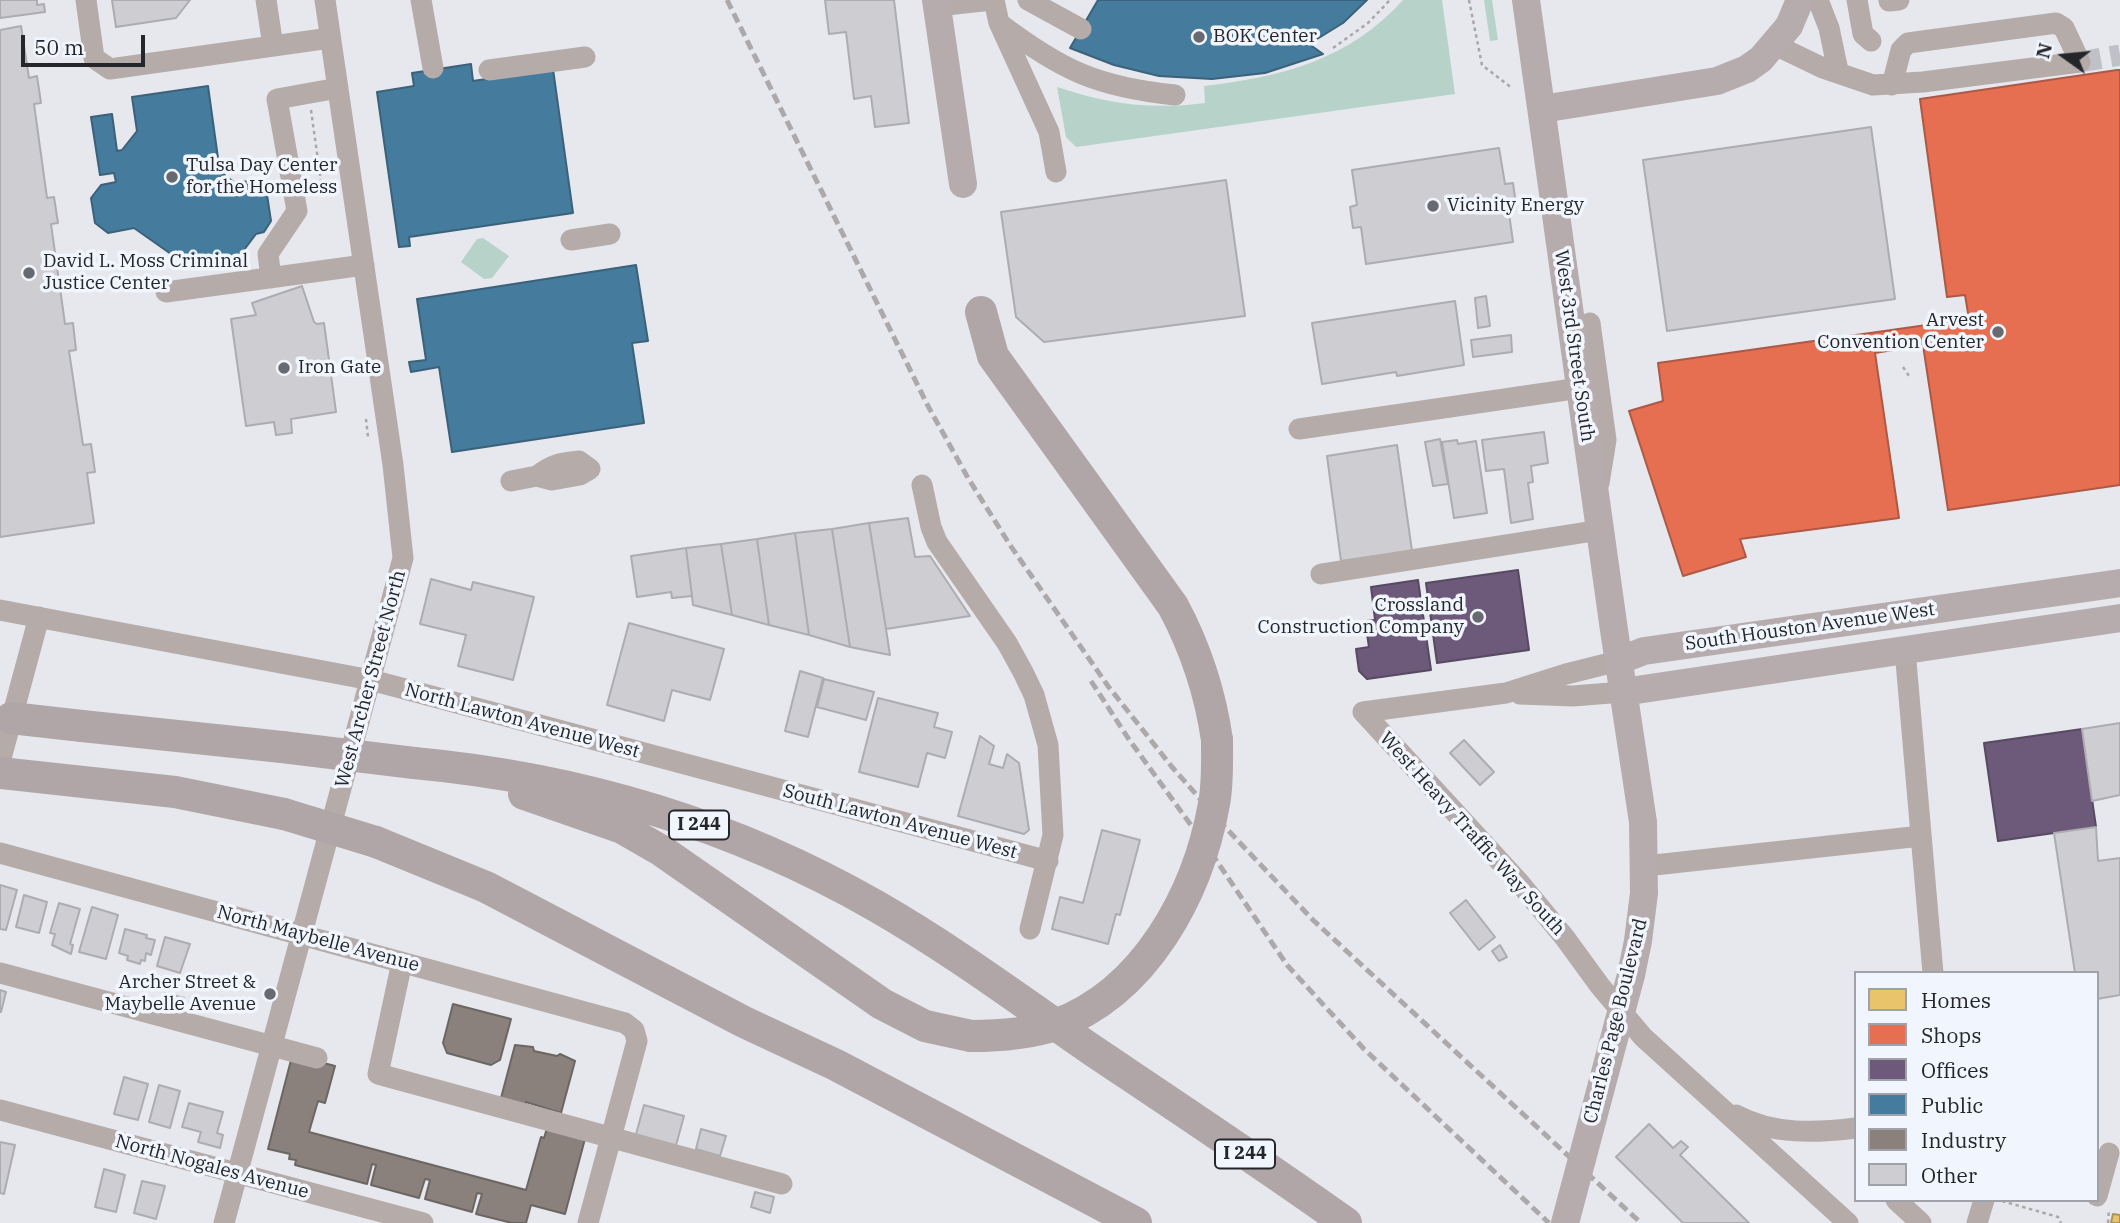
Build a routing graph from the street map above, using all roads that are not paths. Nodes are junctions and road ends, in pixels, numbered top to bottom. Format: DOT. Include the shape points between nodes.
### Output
graph roads {
  1 [pos="86,0"];
  2 [pos="266,0"];
  3 [pos="324,0"];
  4 [pos="421,0"];
  5 [pos="993,0"];
  6 [pos="1028,0"];
  7 [pos="1526,0"];
  8 [pos="1800,0"];
  9 [pos="1818,0"];
  10 [pos="1857,0"];
  11 [pos="936,3"];
  12 [pos="999,23"];
  13 [pos="1081,29"];
  14 [pos="330,38"];
  15 [pos="1871,41"];
  16 [pos="1773,44"];
  17 [pos="273,46"];
  18 [pos="585,57"];
  19 [pos="433,68"];
  20 [pos="489,70"];
  21 [pos="1838,71"];
  22 [pos="1892,85"];
  23 [pos="338,88"];
  24 [pos="1175,94"];
  25 [pos="1551,107"];
  26 [pos="1056,172"];
  27 [pos="963,184"];
  28 [pos="610,234"];
  29 [pos="571,240"];
  30 [pos="364,265"];
  31 [pos="271,278"];
  32 [pos="166,292"];
  33 [pos="981,312"];
  34 [pos="1590,323"];
  35 [pos="1580,388"];
  36 [pos="1299,429"];
  37 [pos="537,476"];
  38 [pos="511,481"];
  39 [pos="922,485"];
  40 [pos="1596,500"];
  41 [pos="1600,530"];
  42 [pos="1321,574"];
  43 [pos="2120,583"];
  44 [pos="0,610"];
  45 [pos="39,617"];
  46 [pos="2120,618"];
  47 [pos="1905,650"];
  48 [pos="1618,661"];
  49 [pos="371,680"];
  50 [pos="1623,692"];
  51 [pos="1506,693"];
  52 [pos="1363,712"];
  53 [pos="0,716"];
  54 [pos="446,766"];
  55 [pos="7,770"];
  56 [pos="753,783"];
  57 [pos="1921,836"];
  58 [pos="0,853"];
  59 [pos="1048,861"];
  60 [pos="1645,866"];
  61 [pos="1030,929"];
  62 [pos="303,934"];
  63 [pos="402,962"];
  64 [pos="1933,971"];
  65 [pos="0,974"];
  66 [pos="271,1046"];
  67 [pos="317,1058"];
  68 [pos="1719,1106"];
  69 [pos="0,1110"];
  70 [pos="1854,1128"];
  71 [pos="611,1138"];
  72 [pos="2109,1152"];
  73 [pos="237,1174"];
  74 [pos="2099,1180"];
  75 [pos="782,1184"];
  76 [pos="1898,1202"];
  77 [pos="1983,1202"];
  78 [pos="224,1223"];
  79 [pos="423,1223"];
  80 [pos="588,1223"];
  81 [pos="1136,1223"];
  82 [pos="1346,1223"];
  83 [pos="1565,1223"];
  84 [pos="1848,1223"];
  85 [pos="1921,1223"];
  86 [pos="1977,1223"];
  1 -- 17 [label="street" via="94,58 110,69"];
  2 -- 17 [label="street"];
  3 -- 14 [label="street, West Archer Street North"];
  4 -- 19 [label="street"];
  5 -- 11 [label="street"];
  5 -- 12 [label="street"];
  6 -- 13 [label="street"];
  7 -- 25 [label="main road, West 3rd Street South"];
  8 -- 16 [label="main road" via="1789,26"];
  9 -- 21 [label="street"];
  10 -- 15 [label="street" via="1863,34"];
  11 -- 27 [label="main road"];
  12 -- 24 [label="street" via="1064,67 1099,82"];
  12 -- 26 [label="street" via="1049,132"];
  14 -- 17 [label="street"];
  14 -- 23 [label="street, West Archer Street North"];
  16 -- 21 [label="street"];
  16 -- 25 [label="main road" via="1747,69 1717,81"];
  18 -- 20 [label="street"];
  21 -- 22 [label="street" via="1858,82"];
  22 -- 22 [label="street" via="1923,82 2080,62 2064,27 2056,23 1908,43"];
  23 -- 30 [label="street, West Archer Street North"];
  23 -- 31 [label="street" via="277,99 297,211 268,254"];
  25 -- 35 [label="main road, West 3rd Street South" via="1565,286"];
  28 -- 29 [label="street"];
  30 -- 31 [label="street"];
  30 -- 49 [label="street, West Archer Street North" via="403,558"];
  31 -- 32 [label="street"];
  33 -- 54 [label="highway, bridge" via="993,356 1173,606 1203,671 1212,705 1217,740 1215,801 1198,870 1163,935 1105,997 1056,1024 1023,1032 971,1036 925,1026 882,1004 622,828"];
  34 -- 40 [label="street, West 3rd Street South" via="1606,440"];
  35 -- 36 [label="street"];
  35 -- 40 [label="main road, West 3rd Street South"];
  37 -- 38 [label="street"];
  39 -- 59 [label="street" via="937,541 1007,643 1034,695 1048,745 1053,835"];
  40 -- 41 [label="main road, West 3rd Street South"];
  41 -- 42 [label="street"];
  41 -- 48 [label="main road, West 3rd Street South"];
  43 -- 48 [label="main road, South Houston Avenue West" via="1653,650"];
  44 -- 45 [label="street, North Lawton Avenue West"];
  45 -- 49 [label="street, North Lawton Avenue West"];
  45 -- 55 [label="street"];
  46 -- 47 [label="main road, South Houston Avenue West"];
  47 -- 50 [label="main road, South Houston Avenue West"];
  47 -- 57 [label="street"];
  48 -- 50 [label="main road, West 3rd Street South"];
  48 -- 51 [label="street, South Houston Avenue West"];
  49 -- 56 [label="street, North Lawton Avenue West"];
  49 -- 62 [label="street, West Archer Street North"];
  50 -- 51 [label="street, South Houston Avenue West" via="1573,696"];
  50 -- 60 [label="main road, Charles Page Boulevard" via="1643,822"];
  51 -- 52 [label="street, South Houston Avenue West"];
  52 -- 68 [label="street, West Heavy Traffic Way South" via="1518,881 1643,1037"];
  53 -- 54 [label="highway, I 244, bridge"];
  54 -- 82 [label="highway, I 244" via="545,781 651,808 749,843 836,884 932,941"];
  55 -- 81 [label="highway, bridge" via="175,792 284,814 376,842 486,887"];
  56 -- 59 [label="street, South Lawton Avenue West"];
  57 -- 60 [label="street"];
  57 -- 64 [label="street"];
  58 -- 62 [label="street, North Maybelle Avenue"];
  59 -- 61 [label="street"];
  60 -- 83 [label="main road, Charles Page Boulevard, bridge" via="1642,919 1631,975"];
  62 -- 63 [label="street, North Maybelle Avenue"];
  62 -- 66 [label="street, West Archer Street North"];
  63 -- 71 [label="street, North Maybelle Avenue" via="625,1023 634,1030 637,1045"];
  63 -- 71 [label="street" via="378,1074"];
  65 -- 66 [label="street"];
  66 -- 67 [label="street"];
  66 -- 73 [label="street, West Archer Street North"];
  68 -- 70 [label="street" via="1745,1120 1779,1129"];
  68 -- 84 [label="street, West Heavy Traffic Way South"];
  69 -- 73 [label="street, North Nogales Avenue"];
  71 -- 75 [label="street"];
  71 -- 80 [label="street"];
  72 -- 74 [label="street"];
  73 -- 78 [label="street, West Archer Street North"];
  73 -- 79 [label="street, North Nogales Avenue"];
  76 -- 85 [label="street"];
  77 -- 86 [label="street"];
}
